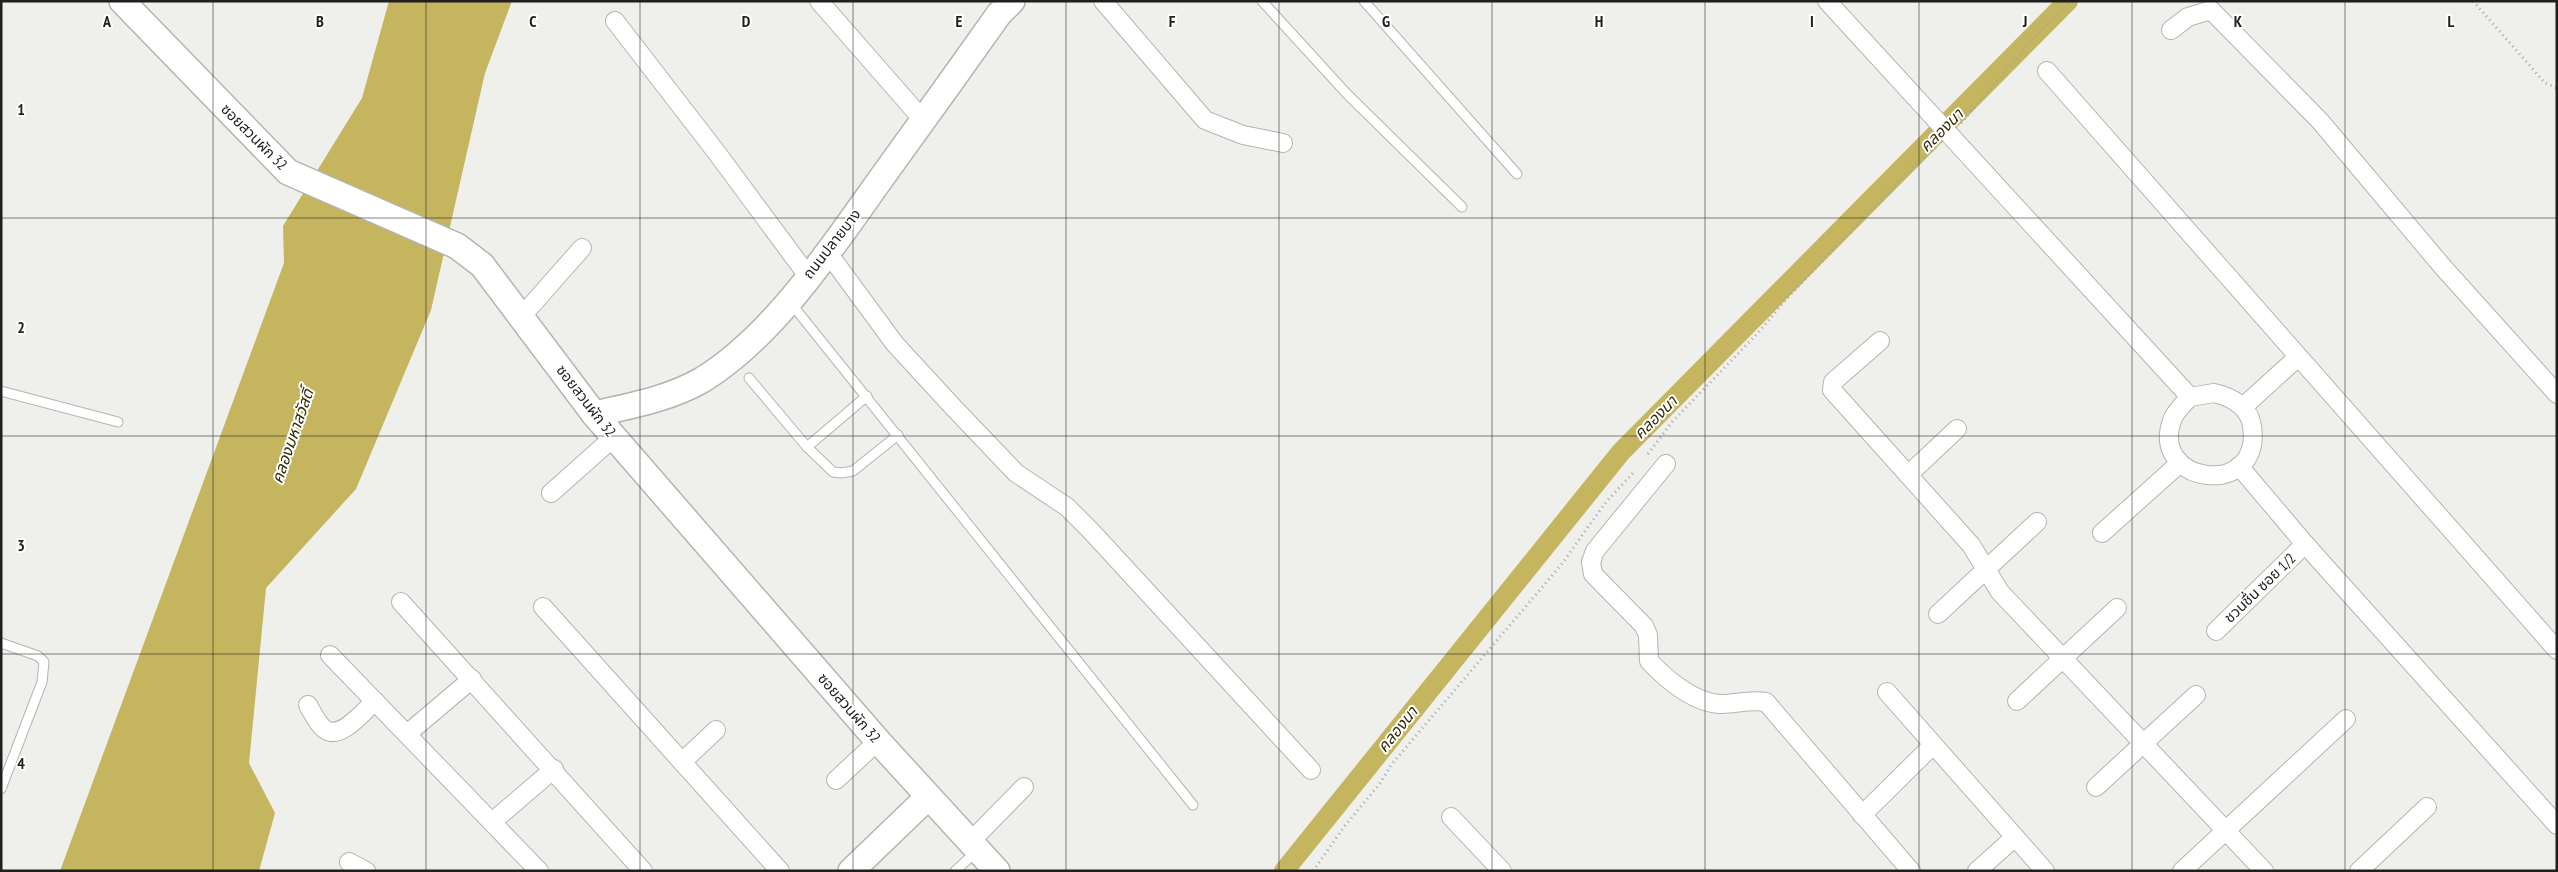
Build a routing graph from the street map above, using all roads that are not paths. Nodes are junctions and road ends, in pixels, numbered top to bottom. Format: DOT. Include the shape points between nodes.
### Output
graph roads {
  1 [pos="122,1"];
  2 [pos="819,1"];
  3 [pos="1012,1"];
  4 [pos="1103,1"];
  5 [pos="1262,1"];
  6 [pos="1364,1"];
  7 [pos="1827,1"];
  8 [pos="615,21"];
  9 [pos="2171,30"];
  10 [pos="2047,71"];
  11 [pos="923,120"];
  12 [pos="1283,143"];
  13 [pos="1517,174"];
  14 [pos="1462,207"];
  15 [pos="582,248"];
  16 [pos="828,253"];
  17 [pos="808,276"];
  18 [pos="788,300"];
  19 [pos="522,316"];
  20 [pos="1880,341"];
  21 [pos="2298,357"];
  22 [pos="749,378"];
  23 [pos="1,391"];
  24 [pos="2557,394"];
  25 [pos="867,396"];
  26 [pos="2190,397"];
  27 [pos="2243,407"];
  28 [pos="594,414"];
  29 [pos="118,422"];
  30 [pos="1957,429"];
  31 [pos="898,435"];
  32 [pos="614,437"];
  33 [pos="807,447"];
  34 [pos="2180,463"];
  35 [pos="1666,464"];
  36 [pos="2239,466"];
  37 [pos="1908,474"];
  38 [pos="551,493"];
  39 [pos="2038,522"];
  40 [pos="2102,533"];
  41 [pos="2305,544"];
  42 [pos="1986,570"];
  43 [pos="401,602"];
  44 [pos="543,607"];
  45 [pos="2117,608"];
  46 [pos="1938,614"];
  47 [pos="2216,632"];
  48 [pos="1,643"];
  49 [pos="2557,650"];
  50 [pos="330,655"];
  51 [pos="2064,657"];
  52 [pos="472,679"];
  53 [pos="1886,692"];
  54 [pos="2196,695"];
  55 [pos="375,701"];
  56 [pos="2017,701"];
  57 [pos="308,705"];
  58 [pos="2346,719"];
  59 [pos="716,730"];
  60 [pos="406,734"];
  61 [pos="878,741"];
  62 [pos="2144,742"];
  63 [pos="1934,745"];
  64 [pos="682,762"];
  65 [pos="554,769"];
  66 [pos="1311,770"];
  67 [pos="836,780"];
  68 [pos="1024,787"];
  69 [pos="2096,787"];
  70 [pos="1,789"];
  71 [pos="928,797"];
  72 [pos="1193,805"];
  73 [pos="2427,807"];
  74 [pos="1862,815"];
  75 [pos="1451,817"];
  76 [pos="492,822"];
  77 [pos="2557,825"];
  78 [pos="2226,830"];
  79 [pos="2015,837"];
  80 [pos="974,846"];
  81 [pos="349,862"];
  82 [pos="2267,870"];
  83 [pos="366,871"];
  84 [pos="538,871"];
  85 [pos="643,871"];
  86 [pos="780,871"];
  87 [pos="851,871"];
  88 [pos="955,871"];
  89 [pos="997,871"];
  90 [pos="1502,871"];
  91 [pos="1911,871"];
  92 [pos="1977,871"];
  93 [pos="2045,871"];
  94 [pos="2182,871"];
  95 [pos="2359,871"];
  1 -- 19 [label="street, ซอยสวนผัก 32" via="288,172 457,246 482,265"];
  2 -- 11 [label="street"];
  3 -- 11 [label="street, ถนนปลายบาง" via="999,14"];
  4 -- 12 [label="street" via="1205,120 1243,135"];
  5 -- 14 [label="lane" via="1347,94"];
  6 -- 13 [label="lane"];
  7 -- 26 [label="street"];
  8 -- 17 [label="street"];
  9 -- 24 [label="street" via="2188,17 2212,10 2320,121 2442,266"];
  10 -- 21 [label="street"];
  11 -- 16 [label="street, ถนนปลายบาง"];
  15 -- 19 [label="street"];
  16 -- 17 [label="street, ถนนปลายบาง"];
  16 -- 66 [label="street" via="895,344 953,407 1016,473 1067,507 1091,531"];
  17 -- 18 [label="street, ถนนปลายบาง"];
  18 -- 25 [label="lane"];
  18 -- 28 [label="street, ถนนปลายบาง" via="738,354 701,380 649,402"];
  19 -- 28 [label="street, ซอยสวนผัก 32"];
  20 -- 37 [label="street" via="1831,386"];
  21 -- 27 [label="street"];
  21 -- 49 [label="street"];
  22 -- 33 [label="lane"];
  23 -- 29 [label="lane"];
  25 -- 31 [label="lane"];
  25 -- 33 [label="lane"];
  26 -- 27 [label="street" via="2214,393 2230,396"];
  26 -- 34 [label="street" via="2173,417 2169,433 2171,449"];
  27 -- 36 [label="street" via="2251,421 2253,437 2249,453"];
  28 -- 32 [label="street, ซอยสวนผัก 32"];
  30 -- 37 [label="street"];
  31 -- 33 [label="lane" via="853,471 841,473 833,472"];
  31 -- 72 [label="lane"];
  32 -- 38 [label="street"];
  32 -- 61 [label="street, ซอยสวนผัก 32"];
  34 -- 36 [label="street" via="2193,473 2209,477 2225,475"];
  34 -- 40 [label="street"];
  35 -- 74 [label="street" via="1595,551 1591,562 1593,574 1644,626 1648,635 1649,661 1662,675 1697,698 1719,704 1750,700 1766,702"];
  36 -- 41 [label="street"];
  37 -- 42 [label="street" via="1971,545"];
  39 -- 42 [label="street"];
  41 -- 47 [label="street, ชวนชื่น ซอย 1/2"];
  41 -- 77 [label="street"];
  42 -- 46 [label="street"];
  42 -- 51 [label="street" via="2000,592"];
  43 -- 52 [label="street"];
  44 -- 64 [label="street"];
  45 -- 51 [label="street"];
  48 -- 70 [label="lane" via="38,656 44,662 42,682"];
  50 -- 55 [label="street"];
  51 -- 56 [label="street"];
  51 -- 62 [label="street"];
  52 -- 60 [label="street"];
  52 -- 65 [label="street"];
  53 -- 63 [label="street"];
  54 -- 62 [label="street"];
  55 -- 57 [label="street" via="347,726 332,732 323,728"];
  55 -- 60 [label="street"];
  58 -- 78 [label="street"];
  59 -- 64 [label="street"];
  60 -- 76 [label="street"];
  61 -- 67 [label="street"];
  61 -- 71 [label="street, ซอยสวนผัก 32"];
  62 -- 69 [label="street"];
  62 -- 78 [label="street"];
  63 -- 74 [label="street"];
  63 -- 79 [label="street"];
  64 -- 86 [label="street"];
  65 -- 76 [label="street"];
  65 -- 85 [label="street"];
  68 -- 80 [label="street"];
  71 -- 80 [label="street, ซอยสวนผัก 32"];
  71 -- 87 [label="street"];
  73 -- 95 [label="street"];
  74 -- 91 [label="street"];
  75 -- 90 [label="street"];
  76 -- 84 [label="street"];
  78 -- 82 [label="street"];
  78 -- 94 [label="street"];
  79 -- 92 [label="street"];
  79 -- 93 [label="street"];
  80 -- 88 [label="lane"];
  80 -- 89 [label="street, ซอยสวนผัก 32"];
  81 -- 83 [label="street"];
}
